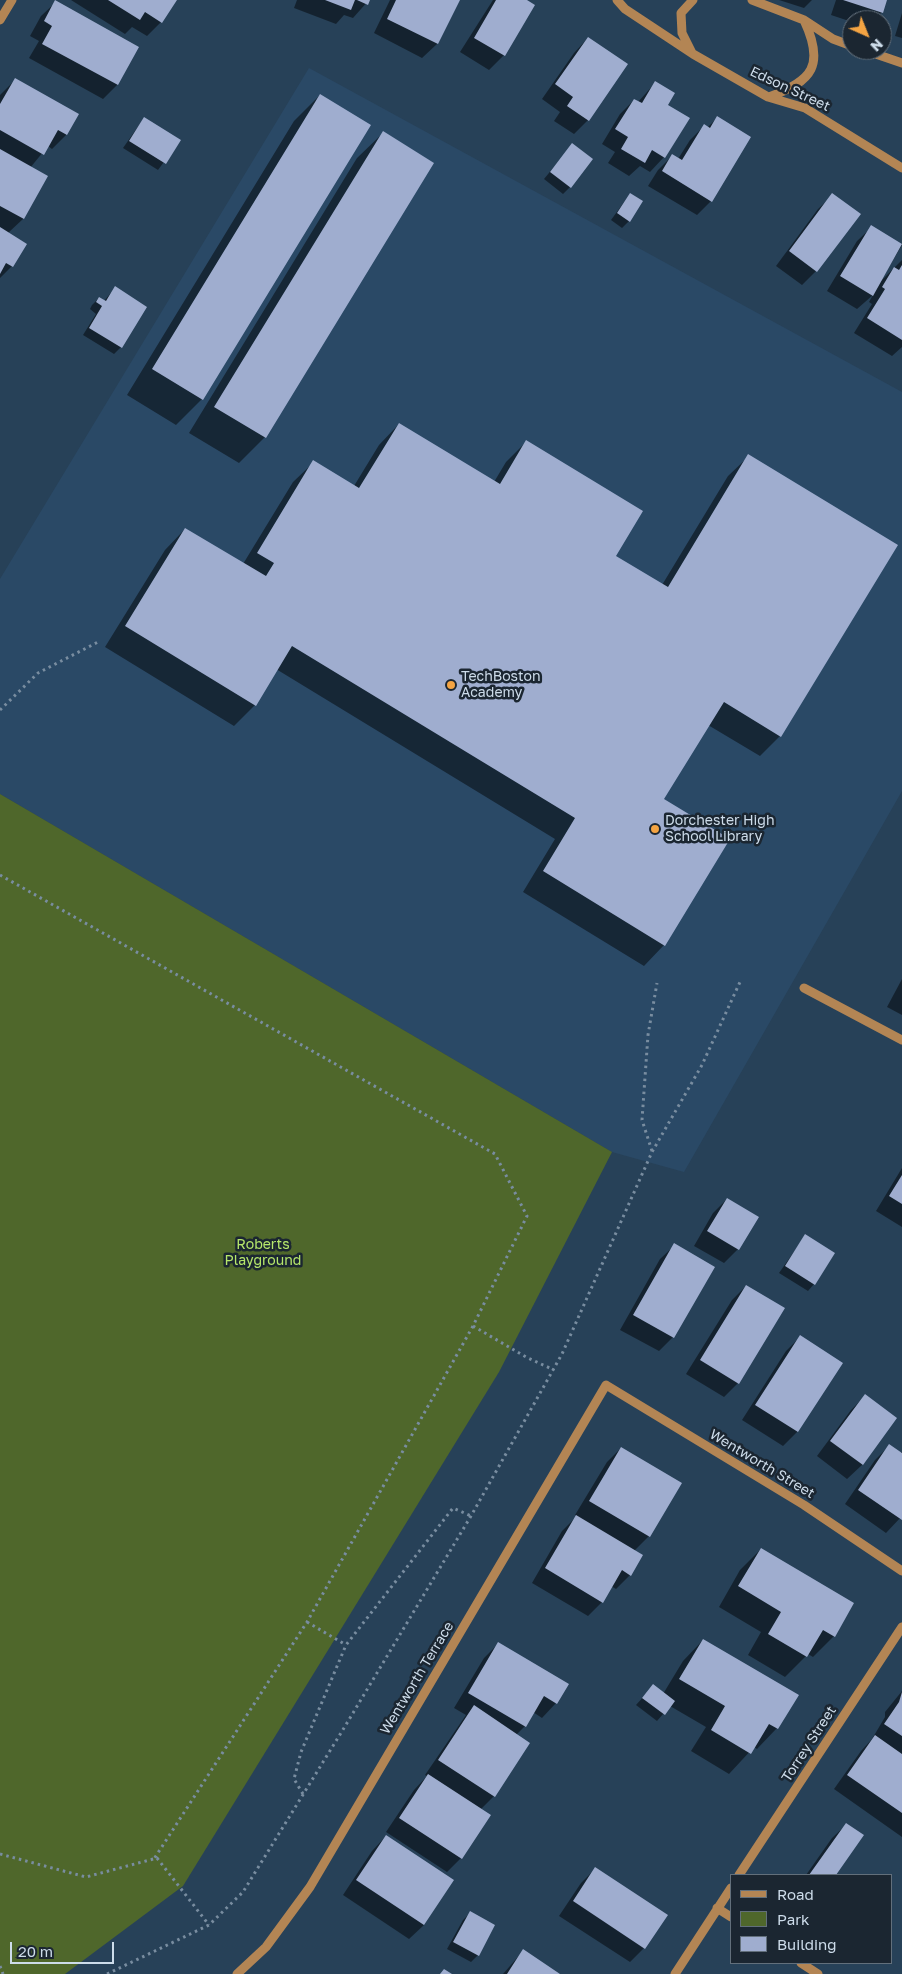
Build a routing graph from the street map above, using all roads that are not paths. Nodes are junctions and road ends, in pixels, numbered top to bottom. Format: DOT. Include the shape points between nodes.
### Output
graph roads {
  1 [pos="12,0"];
  2 [pos="617,0"];
  3 [pos="693,0"];
  4 [pos="752,0"];
  5 [pos="0,20"];
  6 [pos="804,20"];
  7 [pos="842,42"];
  8 [pos="693,54"];
  9 [pos="768,97"];
  10 [pos="902,168"];
  11 [pos="804,988"];
  12 [pos="902,1040"];
  13 [pos="606,1385"];
  14 [pos="902,1571"];
  15 [pos="902,1627"];
  16 [pos="740,1874"];
  17 [pos="730,1889"];
  18 [pos="717,1908"];
  19 [pos="730,1916"];
  20 [pos="803,1964"];
  21 [pos="237,1974"];
  22 [pos="675,1974"];
  23 [pos="818,1974"];
  1 -- 5 [label="street"];
  2 -- 8 [label="street, Edson Street" via="625,9"];
  3 -- 8 [label="street" via="681,13 682,34"];
  4 -- 6 [label="street"];
  6 -- 7 [label="street"];
  6 -- 9 [label="street" via="815,54 809,74 793,88"];
  8 -- 9 [label="street, Edson Street"];
  9 -- 10 [label="street, Edson Street" via="805,108"];
  11 -- 12 [label="street"];
  13 -- 14 [label="street, Wentworth Street" via="804,1505"];
  13 -- 21 [label="street, Wentworth Terrace" via="310,1887 266,1947"];
  15 -- 16 [label="street, Torrey Street"];
  17 -- 18 [label="street"];
  18 -- 19 [label="street"];
  18 -- 22 [label="street"];
  20 -- 23 [label="street"];
}
